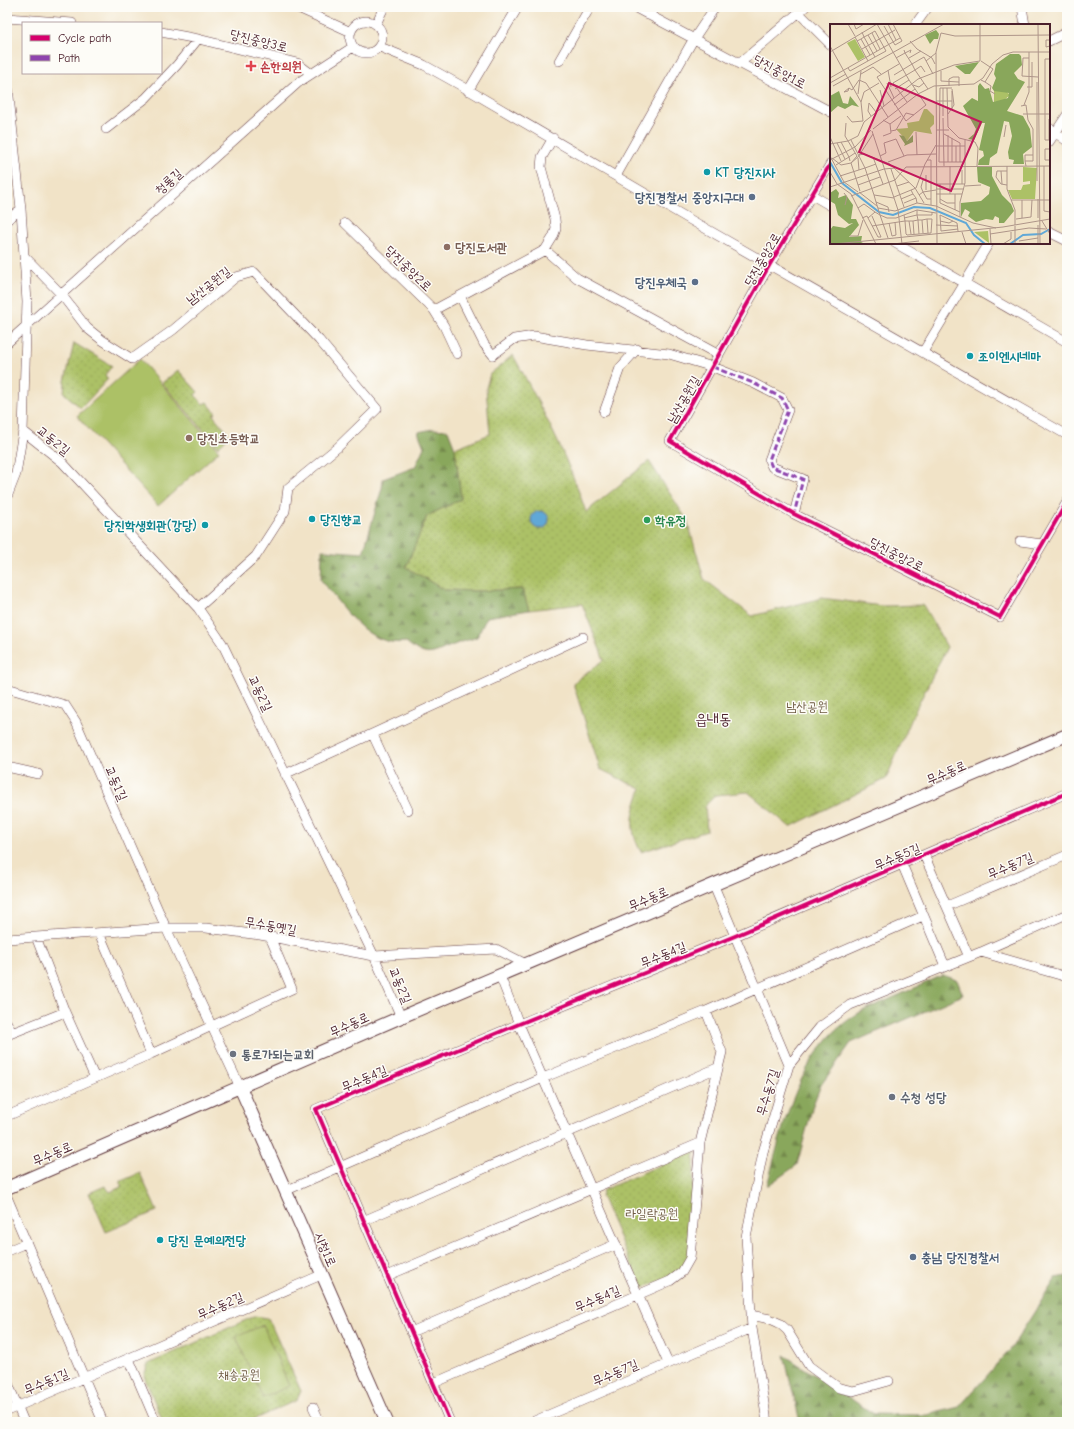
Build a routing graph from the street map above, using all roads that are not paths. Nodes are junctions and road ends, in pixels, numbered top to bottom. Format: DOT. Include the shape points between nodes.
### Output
graph roads {
  1 [pos="296,7"];
  2 [pos="384,7"];
  3 [pos="518,7"];
  4 [pos="590,7"];
  5 [pos="634,7"];
  6 [pos="655,7"];
  7 [pos="714,7"];
  8 [pos="928,7"];
  9 [pos="1022,7"];
  10 [pos="801,10"];
  11 [pos="648,15"];
  12 [pos="7,18"];
  13 [pos="59,22"];
  14 [pos="376,24"];
  15 [pos="916,24"];
  16 [pos="1025,24"];
  17 [pos="162,32"];
  18 [pos="351,32"];
  19 [pos="1067,32"];
  20 [pos="198,39"];
  21 [pos="693,40"];
  22 [pos="1050,40"];
  23 [pos="830,44"];
  24 [pos="353,47"];
  25 [pos="380,47"];
  26 [pos="559,61"];
  27 [pos="739,64"];
  28 [pos="310,74"];
  29 [pos="7,78"];
  30 [pos="468,91"];
  31 [pos="830,111"];
  32 [pos="1067,115"];
  33 [pos="106,129"];
  34 [pos="1052,130"];
  35 [pos="553,138"];
  36 [pos="1067,140"];
  37 [pos="830,165"];
  38 [pos="616,176"];
  39 [pos="812,195"];
  40 [pos="830,205"];
  41 [pos="21,209"];
  42 [pos="7,220"];
  43 [pos="345,223"];
  44 [pos="1050,233"];
  45 [pos="1067,242"];
  46 [pos="897,244"];
  47 [pos="988,244"];
  48 [pos="545,250"];
  49 [pos="25,257"];
  50 [pos="770,264"];
  51 [pos="964,283"];
  52 [pos="61,294"];
  53 [pos="460,296"];
  54 [pos="434,310"];
  55 [pos="26,326"];
  56 [pos="1067,342"];
  57 [pos="7,343"];
  58 [pos="637,349"];
  59 [pos="923,352"];
  60 [pos="457,354"];
  61 [pos="720,355"];
  62 [pos="713,366"];
  63 [pos="604,412"];
  64 [pos="23,431"];
  65 [pos="1067,435"];
  66 [pos="670,441"];
  67 [pos="7,497"];
  68 [pos="1067,502"];
  69 [pos="794,514"];
  70 [pos="1020,541"];
  71 [pos="1042,544"];
  72 [pos="198,608"];
  73 [pos="583,638"];
  74 [pos="7,688"];
  75 [pos="373,735"];
  76 [pos="1067,735"];
  77 [pos="7,767"];
  78 [pos="38,774"];
  79 [pos="285,774"];
  80 [pos="1067,793"];
  81 [pos="408,810"];
  82 [pos="924,855"];
  83 [pos="1067,855"];
  84 [pos="902,864"];
  85 [pos="714,886"];
  86 [pos="947,906"];
  87 [pos="1067,914"];
  88 [pos="923,916"];
  89 [pos="166,928"];
  90 [pos="99,933"];
  91 [pos="735,936"];
  92 [pos="36,937"];
  93 [pos="270,938"];
  94 [pos="7,939"];
  95 [pos="981,952"];
  96 [pos="374,956"];
  97 [pos="969,957"];
  98 [pos="526,964"];
  99 [pos="945,966"];
  100 [pos="500,976"];
  101 [pos="1067,977"];
  102 [pos="757,988"];
  103 [pos="706,1010"];
  104 [pos="66,1012"];
  105 [pos="401,1017"];
  106 [pos="7,1023"];
  107 [pos="519,1024"];
  108 [pos="212,1026"];
  109 [pos="9,1034"];
  110 [pos="151,1054"];
  111 [pos="790,1064"];
  112 [pos="717,1068"];
  113 [pos="95,1078"];
  114 [pos="543,1078"];
  115 [pos="240,1087"];
  116 [pos="7,1116"];
  117 [pos="567,1133"];
  118 [pos="700,1143"];
  119 [pos="340,1168"];
  120 [pos="7,1188"];
  121 [pos="591,1189"];
  122 [pos="285,1191"];
  123 [pos="7,1197"];
  124 [pos="363,1221"];
  125 [pos="26,1243"];
  126 [pos="616,1244"];
  127 [pos="7,1251"];
  128 [pos="321,1275"];
  129 [pos="387,1276"];
  130 [pos="638,1295"];
  131 [pos="751,1315"];
  132 [pos="752,1328"];
  133 [pos="411,1332"];
  134 [pos="129,1359"];
  135 [pos="668,1363"];
  136 [pos="84,1379"];
  137 [pos="7,1381"];
  138 [pos="889,1381"];
  139 [pos="434,1383"];
  140 [pos="18,1406"];
  141 [pos="313,1407"];
  142 [pos="7,1411"];
  143 [pos="24,1422"];
  144 [pos="103,1422"];
  145 [pos="156,1422"];
  146 [pos="320,1422"];
  147 [pos="387,1422"];
  148 [pos="450,1422"];
  149 [pos="532,1422"];
  150 [pos="767,1422"];
  1 -- 18 [label="street"];
  2 -- 14 [label="street"];
  3 -- 30 [label="street"];
  4 -- 26 [label="street"];
  5 -- 11 [label="street, 당진중앙1로"];
  6 -- 11 [label="street"];
  7 -- 21 [label="street"];
  8 -- 15 [label="street"];
  9 -- 16 [label="street"];
  10 -- 23 [label="street, 당진중앙1로"];
  10 -- 27 [label="street, 당진중앙1로"];
  11 -- 21 [label="street, 당진중앙1로"];
  12 -- 13 [label="street"];
  14 -- 18 [label="street" via="361,22"];
  14 -- 25 [label="street" via="383,37"];
  17 -- 20 [label="street, 당진중앙3로"];
  18 -- 24 [label="street"];
  19 -- 22 [label="street"];
  20 -- 28 [label="street, 당진중앙3로" via="296,63"];
  20 -- 33 [label="street" via="177,66 146,98"];
  21 -- 27 [label="street, 당진중앙1로"];
  21 -- 38 [label="street"];
  24 -- 25 [label="street" via="367,54"];
  24 -- 28 [label="street, 청룡길"];
  25 -- 30 [label="street, 당진중앙2로" via="424,65"];
  27 -- 31 [label="street, 당진중앙1로"];
  28 -- 52 [label="street, 청룡길"];
  29 -- 41 [label="street"];
  30 -- 35 [label="street, 당진중앙2로"];
  32 -- 34 [label="street"];
  34 -- 36 [label="street"];
  35 -- 38 [label="street, 당진중앙2로"];
  35 -- 48 [label="street" via="541,162 556,229"];
  37 -- 39 [label="street, 당진중앙2로"];
  38 -- 50 [label="street, 당진중앙2로"];
  39 -- 40 [label="street"];
  39 -- 50 [label="street, 당진중앙2로"];
  41 -- 42 [label="street"];
  41 -- 49 [label="street"];
  43 -- 54 [label="street, 당진중앙2로"];
  44 -- 45 [label="street"];
  46 -- 51 [label="street"];
  47 -- 51 [label="street"];
  48 -- 53 [label="street, 당진중앙2로"];
  48 -- 61 [label="street" via="577,278"];
  49 -- 52 [label="street"];
  49 -- 55 [label="street"];
  50 -- 59 [label="street, 당진중앙2로"];
  50 -- 61 [label="street, 당진중앙2로"];
  51 -- 56 [label="street"];
  51 -- 59 [label="street"];
  52 -- 55 [label="street, 청룡길"];
  52 -- 72 [label="street, 남산공원길" via="87,328 132,359 173,330 236,277 254,272 319,340 377,409 338,447 288,488 285,511 256,556"];
  53 -- 54 [label="street, 당진중앙2로"];
  53 -- 58 [label="street, 남산공원길" via="484,344 493,355 514,339 534,336 587,345"];
  54 -- 60 [label="street"];
  55 -- 57 [label="street, 청룡길"];
  55 -- 64 [label="street"];
  58 -- 62 [label="street, 남산공원길" via="669,354"];
  58 -- 63 [label="street" via="620,368"];
  59 -- 65 [label="street, 당진중앙2로"];
  61 -- 62 [label="street, 당진중앙2로"];
  62 -- 66 [label="street, 남산공원길"];
  62 -- 69 [label="street" via="782,398 788,410 769,460 772,467 803,479"];
  64 -- 67 [label="street" via="16,474"];
  64 -- 72 [label="street, 교동2길" via="62,462"];
  66 -- 69 [label="street, 당진중앙2로"];
  68 -- 71 [label="street, 당진중앙2로"];
  69 -- 71 [label="street, 당진중앙2로" via="1000,617"];
  70 -- 71 [label="street"];
  72 -- 79 [label="street, 교동2길" via="222,643"];
  73 -- 75 [label="street"];
  74 -- 89 [label="street, 교동1길" via="65,705 76,722"];
  75 -- 79 [label="street"];
  75 -- 81 [label="street"];
  76 -- 85 [label="street, 무수동로"];
  77 -- 78 [label="street"];
  79 -- 96 [label="street, 교동2길"];
  80 -- 82 [label="street, 무수동5길"];
  82 -- 84 [label="street, 무수동5길"];
  82 -- 86 [label="street"];
  83 -- 86 [label="street, 무수동7길"];
  84 -- 88 [label="street"];
  84 -- 91 [label="street, 무수동5길"];
  85 -- 91 [label="street"];
  85 -- 98 [label="street, 무수동로"];
  86 -- 97 [label="street"];
  87 -- 95 [label="street, 무수동7길"];
  88 -- 99 [label="street"];
  88 -- 102 [label="street"];
  89 -- 90 [label="street, 무수동옛길"];
  89 -- 93 [label="street, 무수동옛길" via="206,928"];
  89 -- 108 [label="street"];
  90 -- 92 [label="street, 무수동옛길"];
  90 -- 110 [label="street"];
  91 -- 102 [label="street"];
  91 -- 107 [label="street, 무수동4길"];
  92 -- 94 [label="street, 무수동옛길"];
  92 -- 104 [label="street"];
  93 -- 96 [label="street, 무수동옛길"];
  93 -- 108 [label="street" via="292,989"];
  95 -- 97 [label="street, 무수동7길"];
  95 -- 101 [label="street"];
  96 -- 98 [label="street, 무수동옛길" via="496,949"];
  96 -- 105 [label="street, 교동2길"];
  97 -- 99 [label="street, 무수동7길"];
  98 -- 100 [label="street, 무수동로"];
  99 -- 111 [label="street, 무수동7길" via="850,1005 820,1027"];
  100 -- 105 [label="street, 무수동로"];
  100 -- 107 [label="street, 무수동4길"];
  102 -- 103 [label="street"];
  102 -- 111 [label="street"];
  103 -- 112 [label="street, 무수동4길" via="722,1052"];
  103 -- 114 [label="street"];
  104 -- 109 [label="street"];
  104 -- 113 [label="street"];
  105 -- 115 [label="street, 무수동로"];
  106 -- 109 [label="street"];
  107 -- 114 [label="street, 무수동4길"];
  107 -- 119 [label="street, 무수동4길" via="316,1109"];
  108 -- 110 [label="street"];
  108 -- 115 [label="street"];
  110 -- 113 [label="street"];
  111 -- 131 [label="street, 무수동7길" via="763,1152 746,1237"];
  112 -- 117 [label="street"];
  112 -- 118 [label="street, 무수동4길"];
  113 -- 116 [label="street"];
  114 -- 117 [label="street, 무수동4길"];
  114 -- 119 [label="street"];
  115 -- 120 [label="street, 무수동로"];
  115 -- 122 [label="street, 시청1로"];
  117 -- 121 [label="street, 무수동4길"];
  117 -- 124 [label="street"];
  118 -- 121 [label="street"];
  118 -- 130 [label="street, 무수동4길" via="690,1258 677,1277"];
  119 -- 122 [label="street"];
  119 -- 124 [label="street, 무수동4길"];
  121 -- 126 [label="street, 무수동4길"];
  121 -- 129 [label="street"];
  122 -- 128 [label="street, 시청1로"];
  123 -- 125 [label="street"];
  124 -- 129 [label="street, 무수동4길"];
  125 -- 127 [label="street"];
  125 -- 136 [label="street"];
  126 -- 130 [label="street, 무수동4길"];
  126 -- 133 [label="street"];
  128 -- 134 [label="street, 무수동2길"];
  128 -- 147 [label="street, 시청1로"];
  129 -- 133 [label="street, 무수동4길"];
  130 -- 135 [label="street, 무수동4길"];
  130 -- 139 [label="street, 무수동4길"];
  131 -- 132 [label="street, 무수동7길"];
  131 -- 138 [label="street" via="770,1319 788,1330 809,1366 839,1388 853,1391"];
  132 -- 135 [label="street, 무수동7길"];
  132 -- 150 [label="street, 무수동7길"];
  133 -- 139 [label="street, 무수동4길"];
  134 -- 136 [label="street, 무수동2길"];
  134 -- 145 [label="street"];
  135 -- 149 [label="street, 무수동7길"];
  136 -- 140 [label="street, 무수동1길"];
  136 -- 144 [label="street"];
  137 -- 140 [label="street, 무수동1길"];
  139 -- 148 [label="street, 무수동4길"];
  140 -- 142 [label="street, 무수동1길"];
  140 -- 143 [label="street, 무수동1길"];
  141 -- 146 [label="street"];
}
